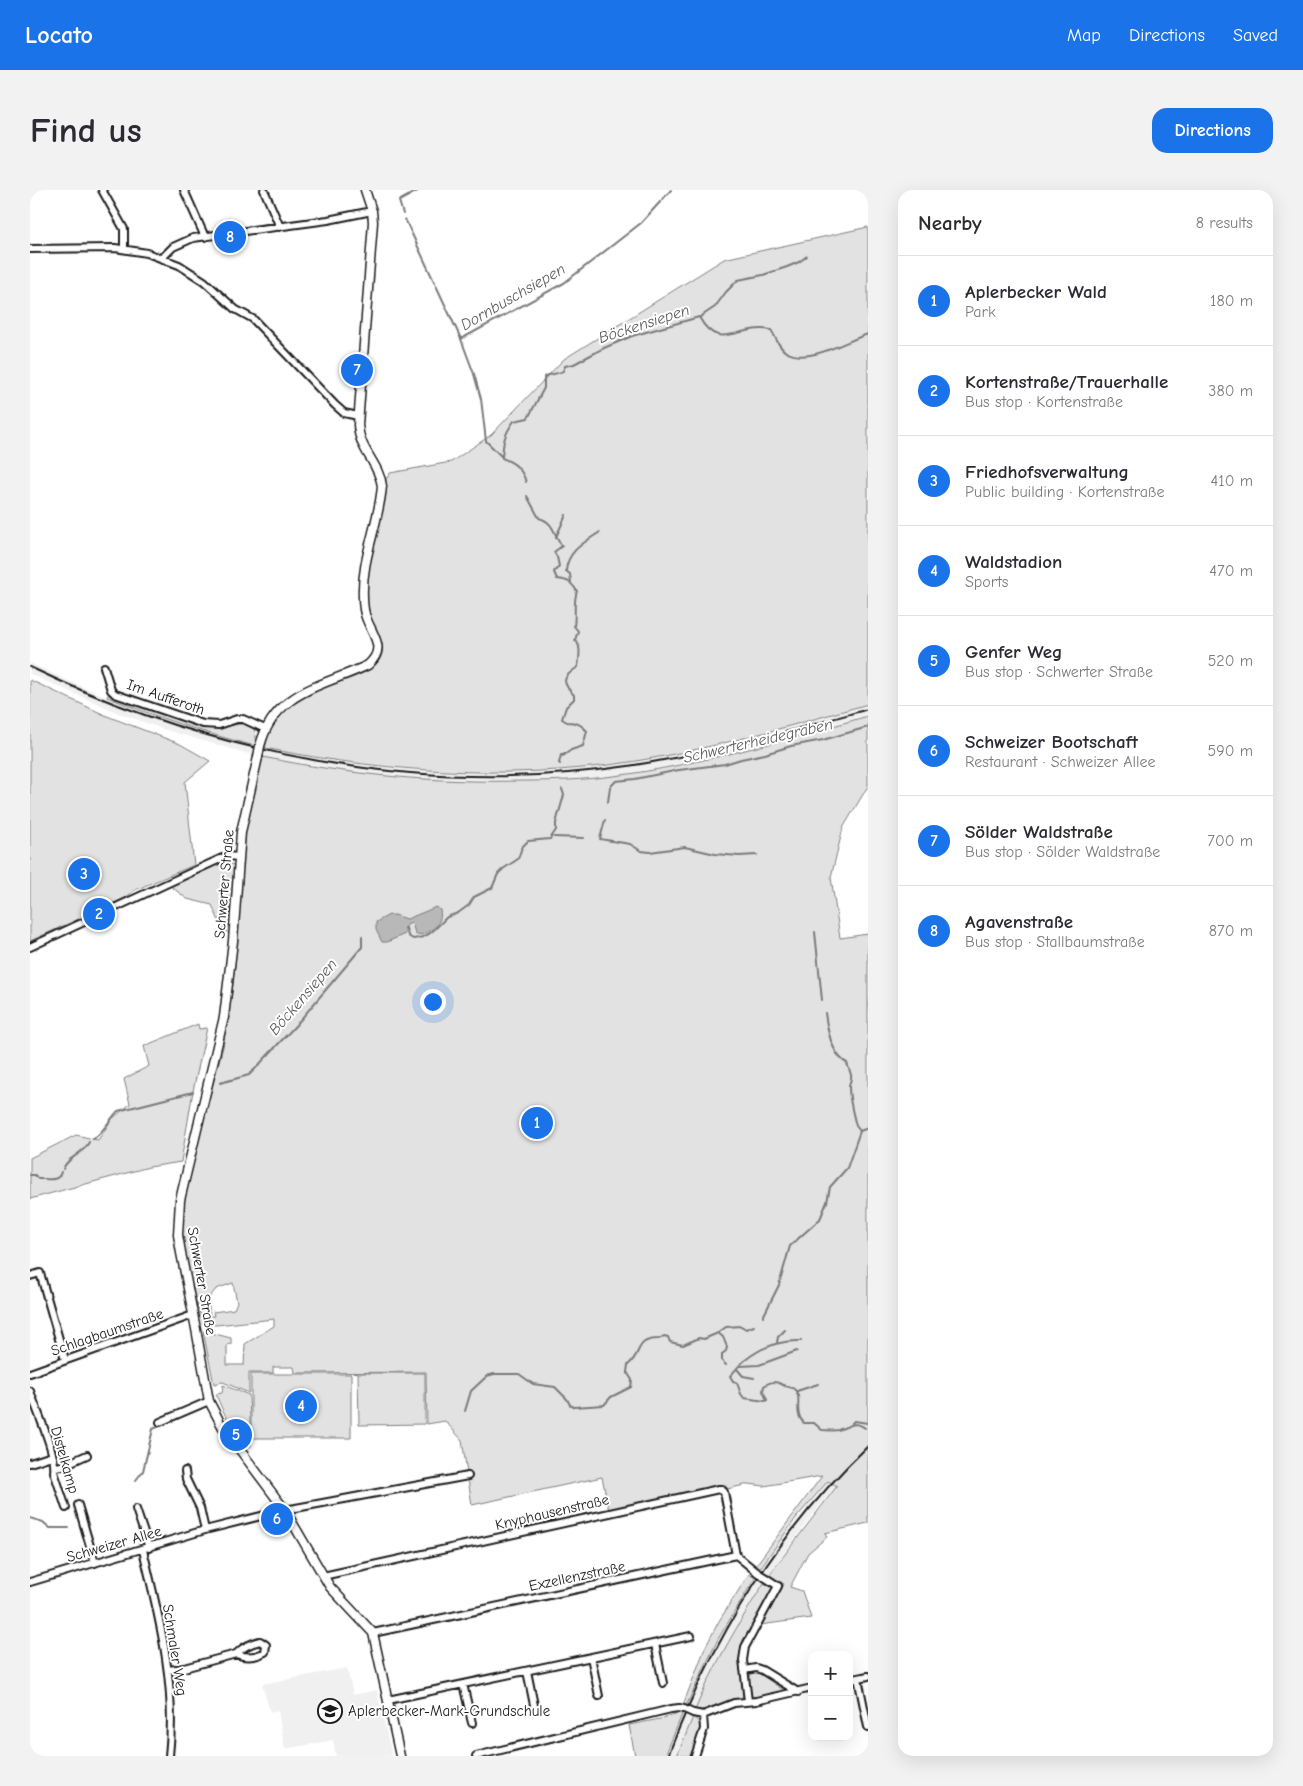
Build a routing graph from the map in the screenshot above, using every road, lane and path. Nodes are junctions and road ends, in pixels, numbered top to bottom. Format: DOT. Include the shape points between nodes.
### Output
graph roads {
  1 [pos="102,190"];
  2 [pos="184,190"];
  3 [pos="264,190"];
  4 [pos="366,190"];
  5 [pos="372,211"];
  6 [pos="280,227"];
  7 [pos="205,237"];
  8 [pos="30,249"];
  9 [pos="124,249"];
  10 [pos="162,258"];
  11 [pos="358,416"];
  12 [pos="104,667"];
  13 [pos="265,730"];
  14 [pos="238,857"];
  15 [pos="30,946"];
  16 [pos="30,1276"];
  17 [pos="193,1315"];
  18 [pos="66,1360"];
  19 [pos="30,1373"];
  20 [pos="30,1391"];
  21 [pos="209,1401"];
  22 [pos="160,1422"];
  23 [pos="87,1455"];
  24 [pos="52,1456"];
  25 [pos="30,1463"];
  26 [pos="55,1467"];
  27 [pos="185,1471"];
  28 [pos="468,1476"];
  29 [pos="78,1505"];
  30 [pos="66,1508"];
  31 [pos="136,1508"];
  32 [pos="285,1510"];
  33 [pos="205,1530"];
  34 [pos="146,1549"];
  35 [pos="736,1555"];
  36 [pos="96,1563"];
  37 [pos="323,1576"];
  38 [pos="30,1582"];
  39 [pos="373,1633"];
  40 [pos="690,1636"];
  41 [pos="655,1644"];
  42 [pos="236,1654"];
  43 [pos="591,1657"];
  44 [pos="168,1670"];
  45 [pos="744,1670"];
  46 [pos="527,1671"];
  47 [pos="868,1676"];
  48 [pos="858,1678"];
  49 [pos="853,1679"];
  50 [pos="663,1683"];
  51 [pos="463,1684"];
  52 [pos="808,1689"];
  53 [pos="798,1692"];
  54 [pos="599,1696"];
  55 [pos="388,1700"];
  56 [pos="748,1701"];
  57 [pos="535,1710"];
  58 [pos="703,1716"];
  59 [pos="472,1723"];
  60 [pos="868,1727"];
  61 [pos="169,1756"];
  62 [pos="400,1756"];
  63 [pos="476,1756"];
  64 [pos="694,1756"];
  1 -- 9 [label="street" via="124,229"];
  2 -- 7 [label="street"];
  3 -- 6 [label="street"];
  4 -- 5 [label="street"];
  5 -- 6 [label="street"];
  5 -- 11 [label="street"];
  6 -- 7 [label="street"];
  7 -- 10 [label="street" via="178,244"];
  8 -- 9 [label="street"];
  9 -- 10 [label="street"];
  10 -- 11 [label="street" via="198,277 235,309 253,319 335,405 344,413"];
  11 -- 13 [label="street, Schwerter Straße" via="360,440 379,473 382,486 362,588 366,617 377,643 376,656 368,665 291,699"];
  12 -- 13 [label="street, Im Aufferoth" via="115,694 203,724 219,725 243,719"];
  13 -- 14 [label="street, Schwerter Straße, bridge" via="244,814"];
  14 -- 15 [label="street" via="220,858"];
  14 -- 17 [label="street, Schwerter Straße" via="224,1017 180,1200 178,1235"];
  16 -- 18 [label="street" via="40,1273"];
  17 -- 18 [label="street, Schlagbaumstraße"];
  17 -- 21 [label="street, Schwerter Straße"];
  18 -- 19 [label="street, Schlagbaumstraße"];
  20 -- 24 [label="street, Distelkamp"];
  21 -- 22 [label="street"];
  21 -- 32 [label="street, Schwerter Straße" via="222,1426"];
  23 -- 26 [label="street"];
  24 -- 25 [label="street"];
  24 -- 26 [label="street, Distelkamp"];
  26 -- 30 [label="street, Distelkamp"];
  27 -- 33 [label="street"];
  28 -- 32 [label="street, Schweizer Allee"];
  29 -- 36 [label="street"];
  31 -- 34 [label="street, Schmaler Weg"];
  32 -- 33 [label="street, Schweizer Allee"];
  32 -- 37 [label="street, Schwerter Straße"];
  33 -- 34 [label="street, Schweizer Allee"];
  34 -- 36 [label="street, Schweizer Allee"];
  34 -- 44 [label="street, Schmaler Weg"];
  35 -- 37 [label="street, Knyphausenstraße" via="724,1492 719,1489"];
  35 -- 39 [label="street, Exzellenzstraße"];
  35 -- 45 [label="street, bridge" via="778,1586 745,1647"];
  36 -- 38 [label="street, Schweizer Allee"];
  37 -- 39 [label="street, Schwerter Straße"];
  39 -- 55 [label="street"];
  40 -- 41 [label="street"];
  41 -- 43 [label="street"];
  41 -- 50 [label="street"];
  42 -- 44 [label="street"];
  43 -- 46 [label="street"];
  43 -- 54 [label="street"];
  44 -- 61 [label="street, Schmaler Weg" via="171,1703"];
  45 -- 53 [label="street" via="762,1670"];
  45 -- 56 [label="street"];
  46 -- 51 [label="street"];
  46 -- 57 [label="street"];
  47 -- 48 [label="street"];
  48 -- 49 [label="street"];
  48 -- 60 [label="street"];
  51 -- 55 [label="street"];
  51 -- 59 [label="street"];
  52 -- 53 [label="street"];
  53 -- 56 [label="street"];
  55 -- 62 [label="street"];
  56 -- 58 [label="street" via="734,1703"];
  58 -- 63 [label="street, bridge" via="684,1709 671,1709"];
  58 -- 64 [label="street" via="704,1729"];
}
